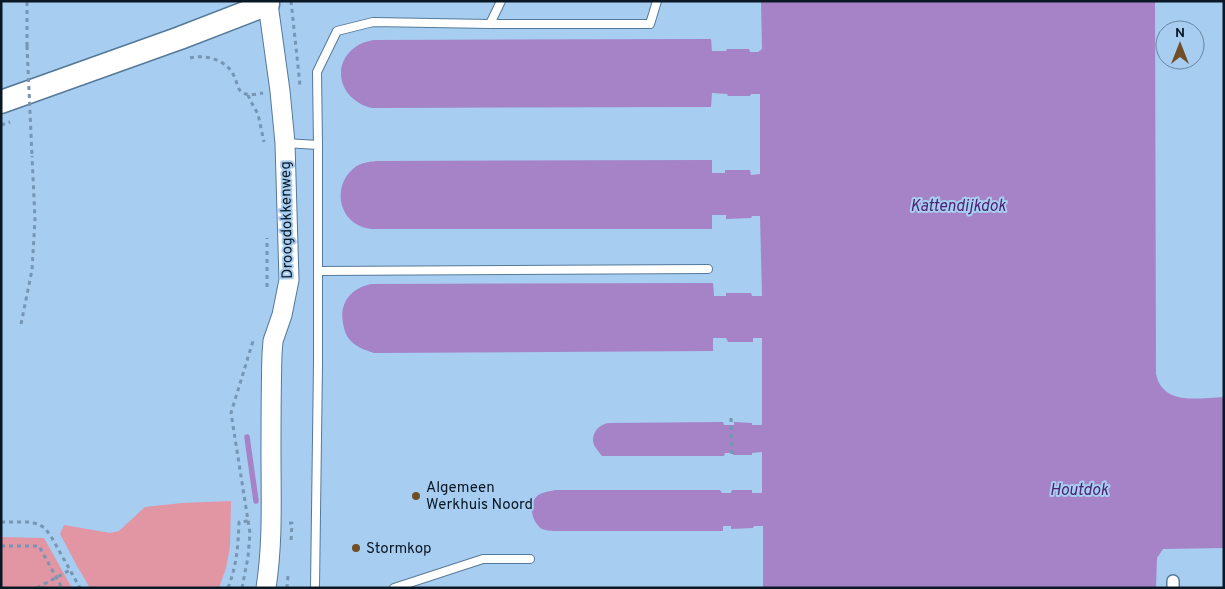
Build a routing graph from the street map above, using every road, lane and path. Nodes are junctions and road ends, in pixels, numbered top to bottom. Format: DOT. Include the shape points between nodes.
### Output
graph roads {
  1 [pos="27,1"];
  2 [pos="291,1"];
  3 [pos="501,1"];
  4 [pos="658,1"];
  5 [pos="268,3"];
  6 [pos="490,24"];
  7 [pos="184,60"];
  8 [pos="300,90"];
  9 [pos="1,102"];
  10 [pos="38,112"];
  11 [pos="29,115"];
  12 [pos="11,122"];
  13 [pos="1,125"];
  14 [pos="285,143"];
  15 [pos="318,145"];
  16 [pos="265,149"];
  17 [pos="267,236"];
  18 [pos="708,269"];
  19 [pos="318,271"];
  20 [pos="267,292"];
  21 [pos="21,324"];
  22 [pos="254,336"];
  23 [pos="731,418"];
  24 [pos="732,456"];
  25 [pos="248,521"];
  26 [pos="1,522"];
  27 [pos="1,546"];
  28 [pos="530,559"];
  29 [pos="70,570"];
  30 [pos="56,577"];
  31 [pos="37,588"];
  32 [pos="62,588"];
  33 [pos="80,588"];
  34 [pos="228,588"];
  35 [pos="242,588"];
  36 [pos="267,588"];
  37 [pos="316,588"];
  38 [pos="394,588"];
  1 -- 21 [label="path, bridge" via="35,219 32,270"];
  2 -- 8 [label="path"];
  3 -- 6 [label="lane"];
  4 -- 6 [label="lane" via="650,24"];
  5 -- 9 [label="main road"];
  5 -- 14 [label="street, Droogdokkenweg"];
  6 -- 15 [label="lane" via="373,22 336,31 317,72"];
  7 -- 16 [label="path" via="212,58 232,72 240,90 248,94 258,114"];
  10 -- 11 [label="path"];
  12 -- 13 [label="path"];
  14 -- 15 [label="lane"];
  14 -- 36 [label="street, Droogdokkenweg" via="289,280 272,354 272,522"];
  15 -- 19 [label="lane"];
  17 -- 20 [label="path"];
  18 -- 19 [label="lane"];
  19 -- 37 [label="lane"];
  22 -- 25 [label="path" via="231,412"];
  23 -- 24 [label="path"];
  25 -- 34 [label="path" via="239,522 238,549"];
  25 -- 35 [label="path" via="248,557"];
  26 -- 29 [label="path" via="30,522 46,528"];
  27 -- 30 [label="path" via="39,546"];
  28 -- 38 [label="lane" via="483,559"];
  29 -- 30 [label="path"];
  29 -- 33 [label="path"];
  30 -- 31 [label="path"];
  30 -- 32 [label="path"];
}
